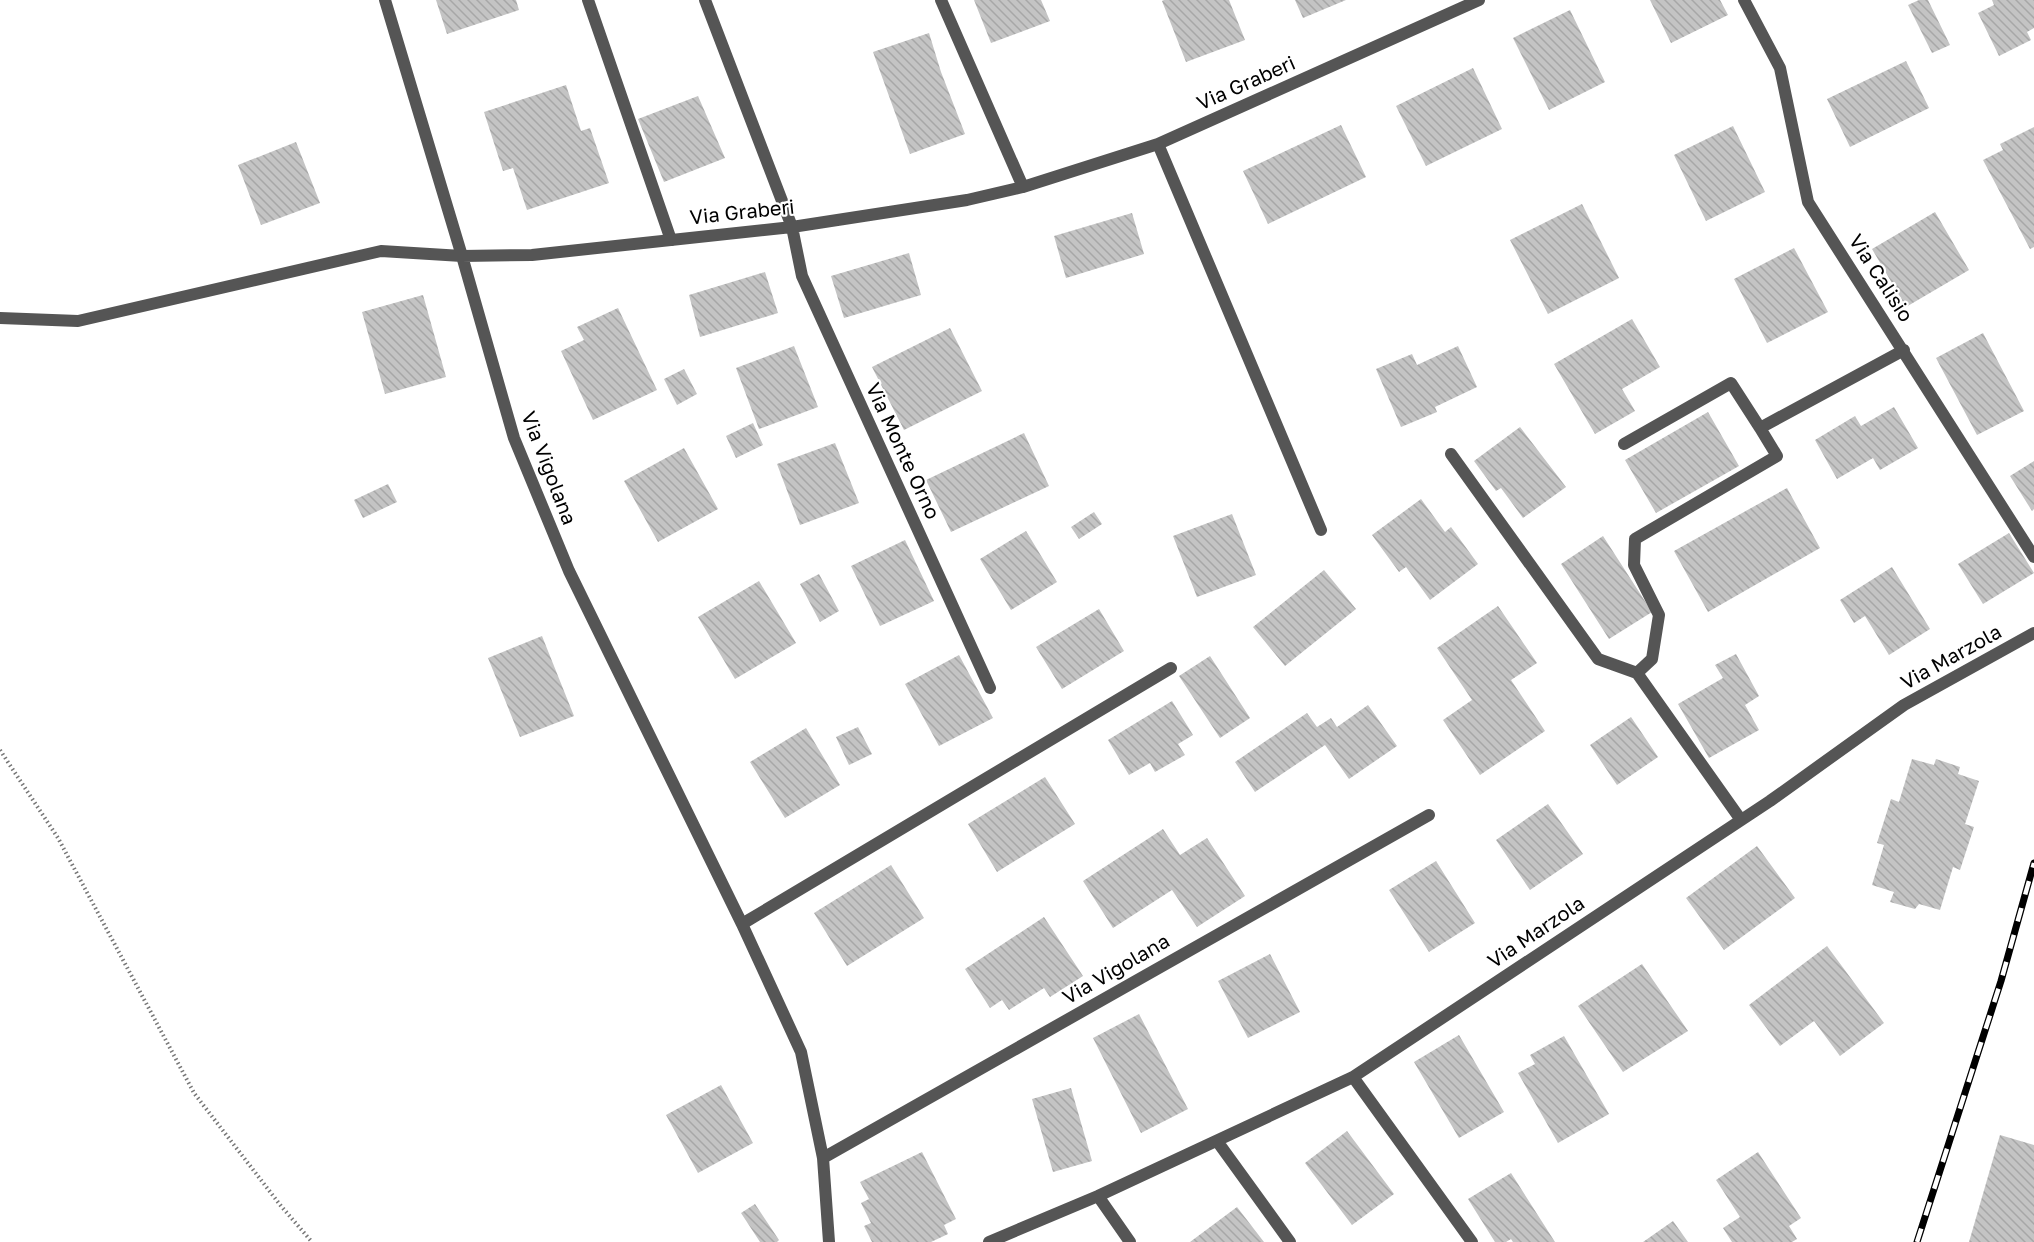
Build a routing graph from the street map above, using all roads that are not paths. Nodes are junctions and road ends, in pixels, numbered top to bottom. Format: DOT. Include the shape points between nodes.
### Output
graph roads {
  1 [pos="385,0"];
  2 [pos="588,0"];
  3 [pos="705,0"];
  4 [pos="941,0"];
  5 [pos="1479,0"];
  6 [pos="1744,0"];
  7 [pos="1158,144"];
  8 [pos="1023,187"];
  9 [pos="792,227"];
  10 [pos="671,240"];
  11 [pos="462,256"];
  12 [pos="0,318"];
  13 [pos="1904,350"];
  14 [pos="1760,428"];
  15 [pos="1624,444"];
  16 [pos="1451,454"];
  17 [pos="1321,530"];
  18 [pos="2034,556"];
  19 [pos="2034,633"];
  20 [pos="1171,668"];
  21 [pos="1637,673"];
  22 [pos="990,688"];
  23 [pos="1429,814"];
  24 [pos="1741,820"];
  25 [pos="742,924"];
  26 [pos="1353,1077"];
  27 [pos="1217,1141"];
  28 [pos="823,1158"];
  29 [pos="1098,1196"];
  30 [pos="829,1242"];
  31 [pos="990,1242"];
  32 [pos="1130,1242"];
  33 [pos="1290,1242"];
  34 [pos="1472,1242"];
  1 -- 11 [label="street, Via Vigolana"];
  2 -- 10 [label="street"];
  3 -- 9 [label="street, Via Monte Orno"];
  4 -- 8 [label="street"];
  5 -- 7 [label="street, Via Graberi"];
  6 -- 13 [label="street, Via Calisio" via="1780,68 1808,202"];
  7 -- 8 [label="street, Via Graberi"];
  7 -- 17 [label="street"];
  8 -- 9 [label="street, Via Graberi" via="967,200"];
  9 -- 10 [label="street, Via Graberi"];
  9 -- 22 [label="street, Via Monte Orno" via="802,276"];
  10 -- 11 [label="street, Via Graberi" via="532,255"];
  11 -- 12 [label="street, Via Graberi" via="381,251 78,321"];
  11 -- 25 [label="street, Via Vigolana" via="514,438 569,571"];
  13 -- 14 [label="street"];
  13 -- 18 [label="street, Via Calisio"];
  14 -- 15 [label="street" via="1731,383"];
  14 -- 21 [label="street" via="1777,456 1635,538 1634,565 1659,615 1652,659"];
  16 -- 21 [label="street" via="1598,659"];
  19 -- 24 [label="street, Via Marzola" via="1904,705"];
  20 -- 25 [label="street"];
  21 -- 24 [label="street"];
  23 -- 28 [label="street, Via Vigolana"];
  24 -- 26 [label="street, Via Marzola"];
  25 -- 28 [label="street, Via Vigolana" via="801,1052"];
  26 -- 27 [label="street, Via Marzola"];
  26 -- 34 [label="street"];
  27 -- 29 [label="street, Via Marzola"];
  27 -- 33 [label="street"];
  28 -- 30 [label="street, Via Vigolana"];
  29 -- 31 [label="street, Via Marzola"];
  29 -- 32 [label="street"];
}
